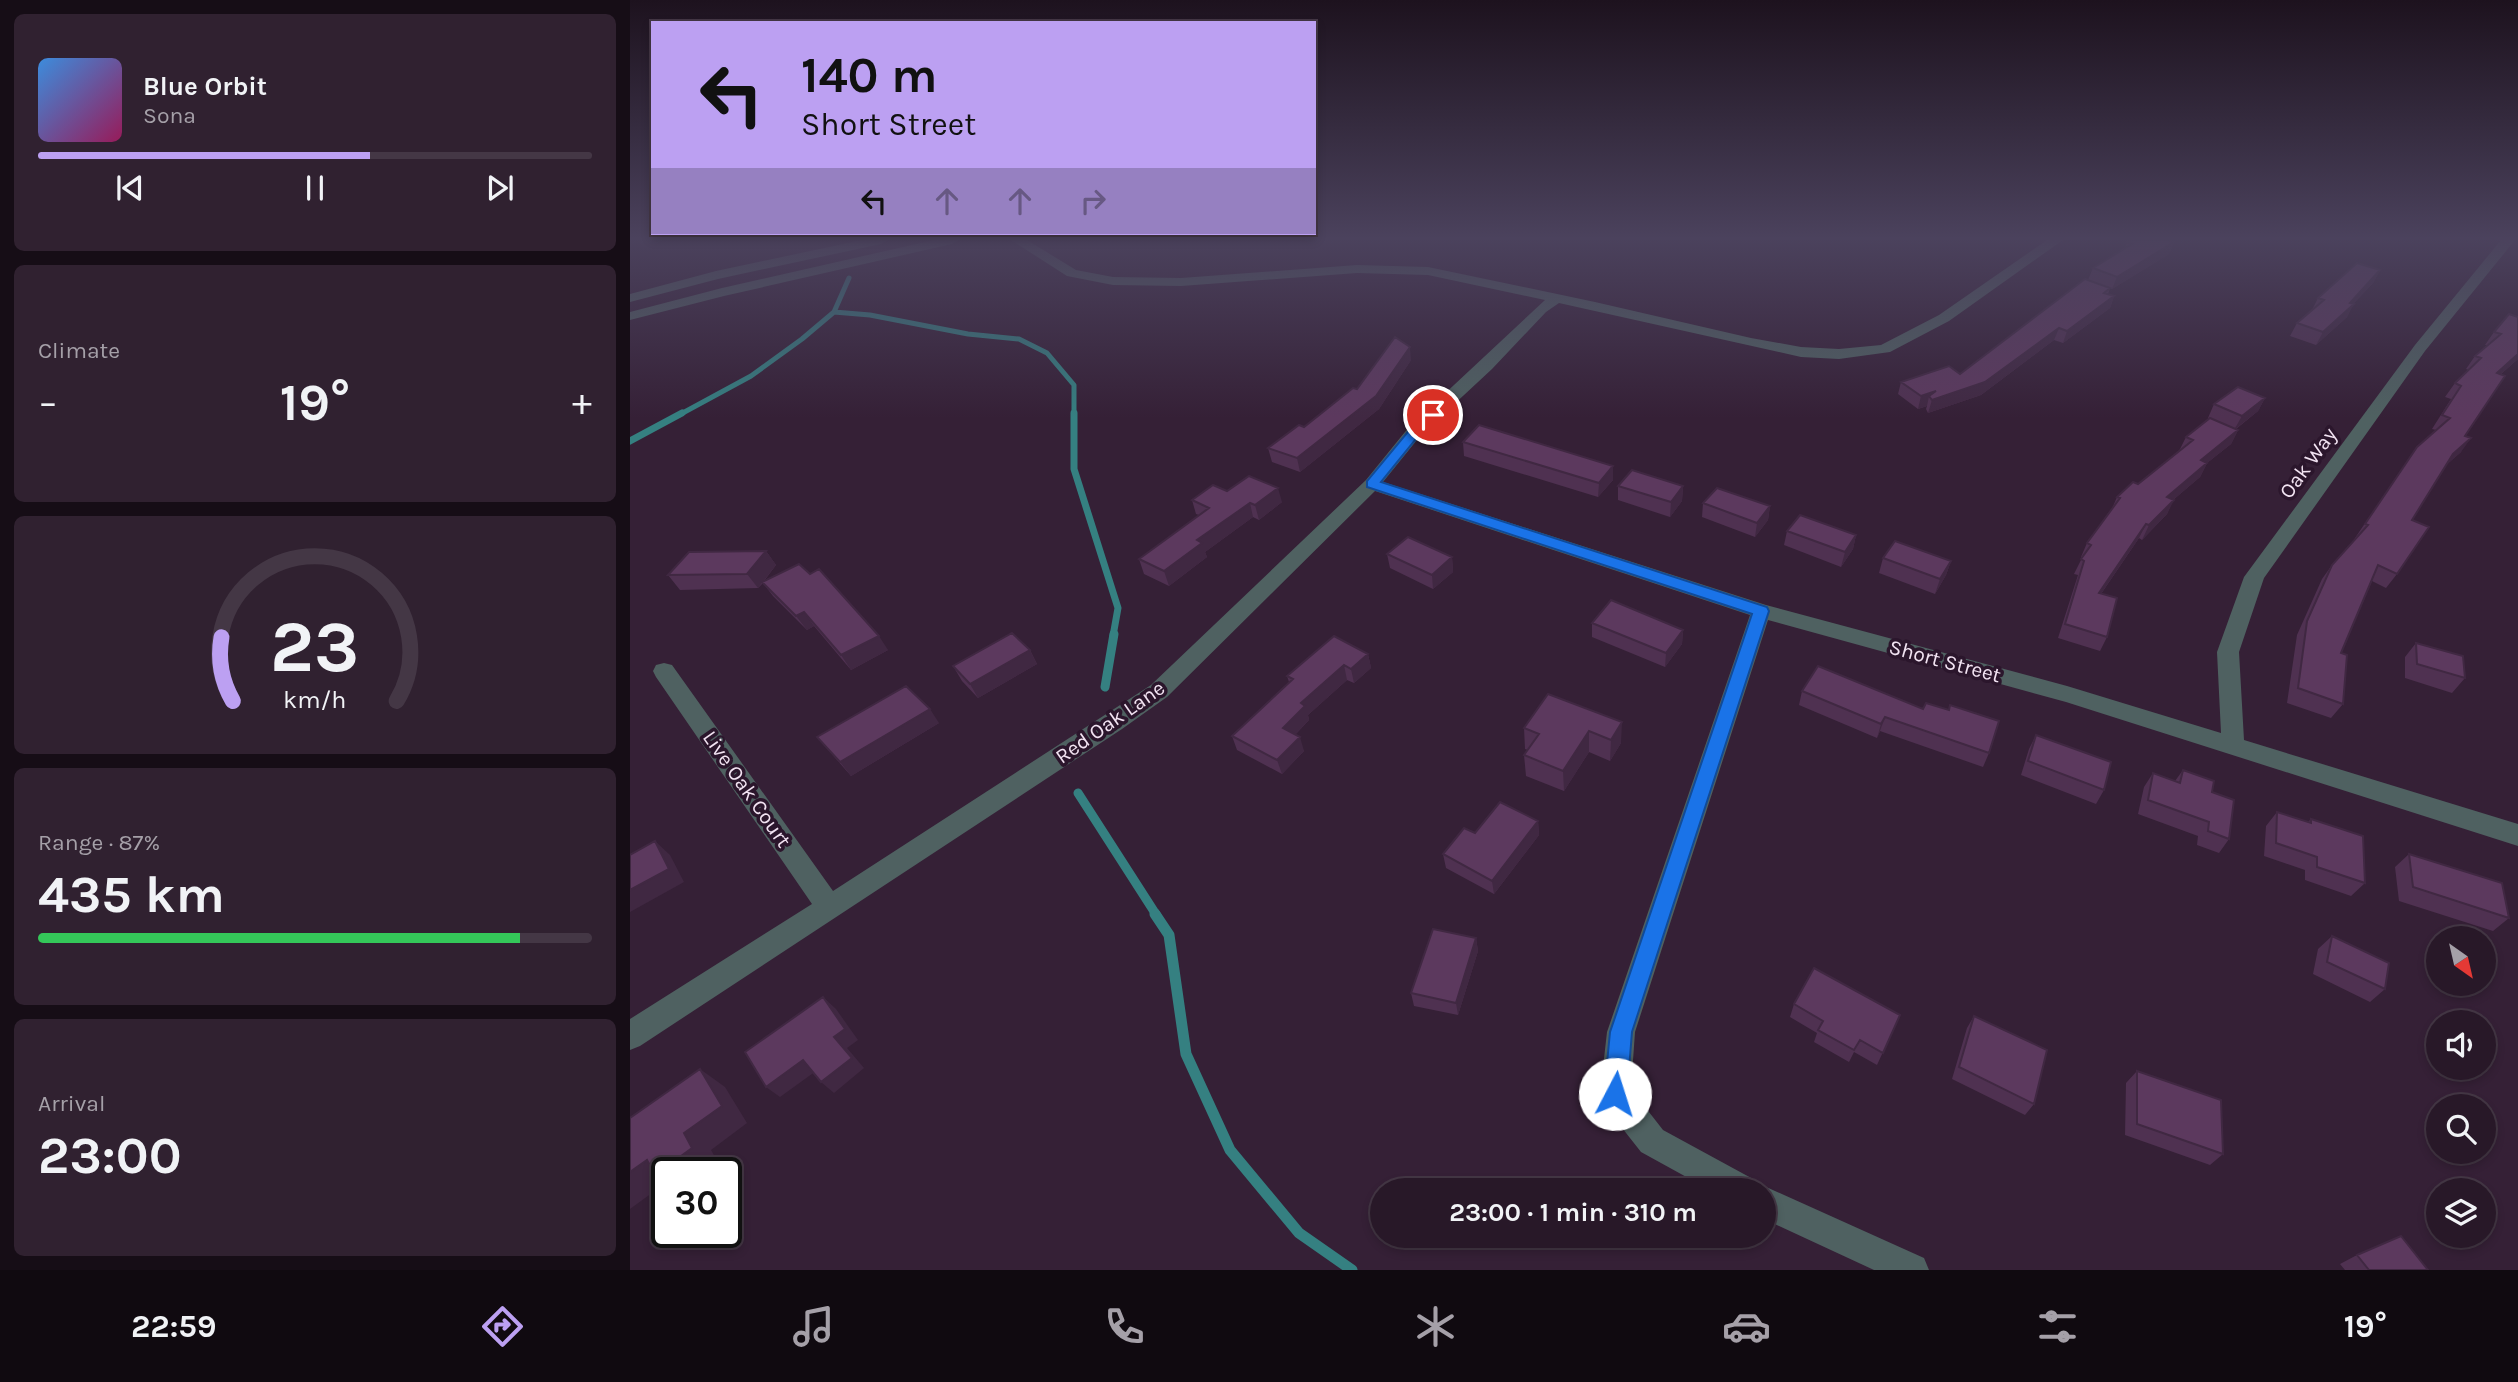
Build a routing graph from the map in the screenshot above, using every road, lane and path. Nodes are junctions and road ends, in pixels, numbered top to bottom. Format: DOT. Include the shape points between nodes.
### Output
graph roads {
  1 [pos="694,299"];
  2 [pos="1555,299"];
  3 [pos="1556,299"];
  4 [pos="1971,299"];
  5 [pos="2460,299"];
  6 [pos="630,316"];
  7 [pos="1372,484"];
  8 [pos="1761,611"];
  9 [pos="664,671"];
  10 [pos="2233,746"];
  11 [pos="2518,835"];
  12 [pos="830,907"];
  13 [pos="630,1036"];
  14 [pos="1720,1178"];
  15 [pos="1776,1208"];
  16 [pos="1912,1270"];
  1 -- 6 [label="street"];
  2 -- 7 [label="street, Red Oak Lane" via="1415,431"];
  3 -- 4 [label="street" via="1801,352 1839,354 1885,349"];
  5 -- 10 [label="street, Oak Way" via="2254,577 2228,652"];
  7 -- 8 [label="street, Short Street"];
  7 -- 12 [label="street, Red Oak Lane" via="1159,691"];
  8 -- 10 [label="street, Short Street" via="2067,694"];
  8 -- 14 [label="street" via="1621,1032 1615,1094 1652,1141"];
  9 -- 12 [label="street, Live Oak Court"];
  10 -- 11 [label="street, Short Street"];
  12 -- 13 [label="street, Red Oak Lane"];
  15 -- 16 [label="street"];
}
